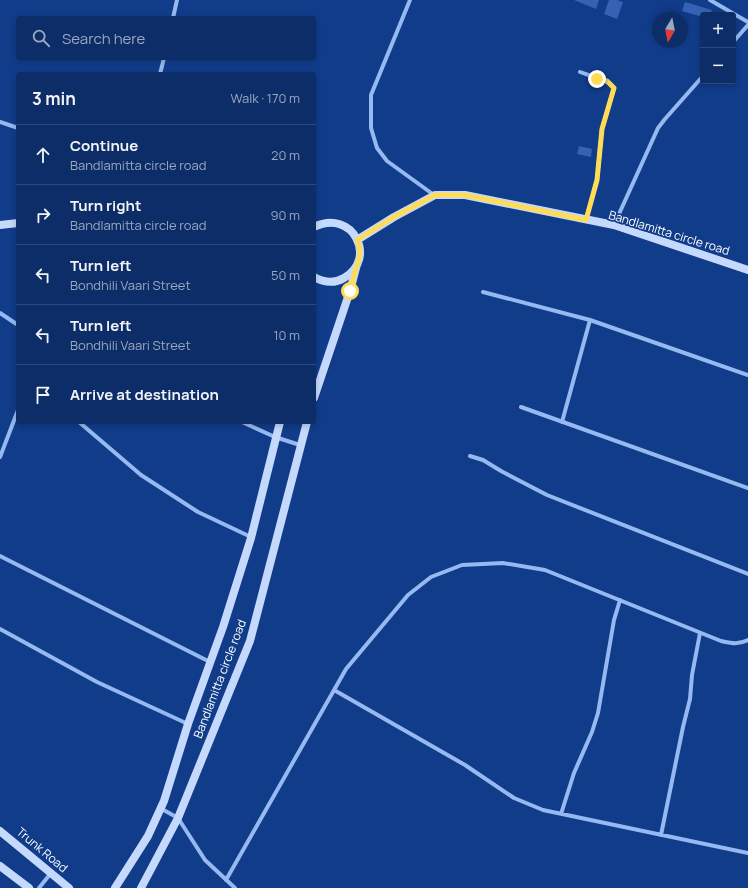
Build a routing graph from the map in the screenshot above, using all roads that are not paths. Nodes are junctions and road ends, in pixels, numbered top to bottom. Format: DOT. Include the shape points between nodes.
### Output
graph roads {
  1 [pos="177,0"];
  2 [pos="410,0"];
  3 [pos="710,0"];
  4 [pos="716,2"];
  5 [pos="173,16"];
  6 [pos="748,24"];
  7 [pos="736,38"];
  8 [pos="164,60"];
  9 [pos="160,72"];
  10 [pos="580,72"];
  11 [pos="700,79"];
  12 [pos="0,122"];
  13 [pos="16,127"];
  14 [pos="435,195"];
  15 [pos="586,220"];
  16 [pos="16,223"];
  17 [pos="0,225"];
  18 [pos="614,225"];
  19 [pos="316,226"];
  20 [pos="357,240"];
  21 [pos="356,268"];
  22 [pos="748,270"];
  23 [pos="316,278"];
  24 [pos="483,292"];
  25 [pos="0,313"];
  26 [pos="590,320"];
  27 [pos="16,324"];
  28 [pos="748,376"];
  29 [pos="316,392"];
  30 [pos="521,407"];
  31 [pos="16,415"];
  32 [pos="562,422"];
  33 [pos="81,424"];
  34 [pos="247,424"];
  35 [pos="279,424"];
  36 [pos="306,424"];
  37 [pos="276,437"];
  38 [pos="300,445"];
  39 [pos="470,456"];
  40 [pos="0,457"];
  41 [pos="748,488"];
  42 [pos="251,538"];
  43 [pos="0,556"];
  44 [pos="748,574"];
  45 [pos="620,600"];
  46 [pos="0,630"];
  47 [pos="700,633"];
  48 [pos="748,640"];
  49 [pos="210,662"];
  50 [pos="334,690"];
  51 [pos="188,724"];
  52 [pos="160,808"];
  53 [pos="561,814"];
  54 [pos="178,818"];
  55 [pos="0,831"];
  56 [pos="661,835"];
  57 [pos="748,853"];
  58 [pos="0,866"];
  59 [pos="50,873"];
  60 [pos="226,880"];
  61 [pos="29,888"];
  62 [pos="39,888"];
  63 [pos="69,888"];
  64 [pos="116,888"];
  65 [pos="141,888"];
  66 [pos="234,888"];
  1 -- 5 [label="street"];
  2 -- 14 [label="street" via="371,95 371,128 377,148 387,161"];
  3 -- 4 [label="street"];
  4 -- 6 [label="street"];
  6 -- 7 [label="street"];
  8 -- 9 [label="street"];
  10 -- 15 [label="street" via="607,81 614,88 602,129 597,180"];
  11 -- 18 [label="street" via="658,128"];
  12 -- 13 [label="street"];
  14 -- 15 [label="street, Bandlamitta circle road" via="465,195"];
  14 -- 20 [label="street, Bandlamitta circle road"];
  15 -- 18 [label="street, Bandlamitta circle road"];
  16 -- 17 [label="street"];
  18 -- 22 [label="street, Bandlamitta circle road"];
  19 -- 20 [label="street" via="329,222 338,223 349,229"];
  20 -- 21 [label="street" via="360,249"];
  21 -- 23 [label="street" via="349,276 340,280 330,282"];
  21 -- 29 [label="street"];
  24 -- 26 [label="street"];
  25 -- 27 [label="street"];
  26 -- 28 [label="street"];
  26 -- 32 [label="street"];
  30 -- 32 [label="street"];
  31 -- 40 [label="street"];
  32 -- 41 [label="street"];
  33 -- 42 [label="street" via="141,474 198,512"];
  34 -- 37 [label="street"];
  35 -- 37 [label="street"];
  36 -- 38 [label="street, Bandlamitta circle road"];
  37 -- 38 [label="street"];
  37 -- 42 [label="street"];
  38 -- 54 [label="street, Bandlamitta circle road" via="250,642"];
  39 -- 44 [label="street" via="483,460 547,495"];
  42 -- 49 [label="street"];
  43 -- 49 [label="street"];
  45 -- 47 [label="street"];
  45 -- 50 [label="street" via="545,570 503,563 462,566 431,577 408,595 346,669"];
  45 -- 53 [label="street" via="614,620 598,714 574,773"];
  46 -- 51 [label="street" via="97,682"];
  47 -- 48 [label="street" via="731,644"];
  47 -- 56 [label="street" via="690,699"];
  49 -- 51 [label="street"];
  50 -- 53 [label="street" via="465,765 514,798"];
  50 -- 60 [label="street"];
  51 -- 52 [label="street"];
  52 -- 54 [label="street"];
  52 -- 64 [label="street" via="148,836"];
  53 -- 56 [label="street"];
  54 -- 60 [label="street" via="205,860"];
  54 -- 65 [label="street, Bandlamitta circle road"];
  55 -- 59 [label="street, Trunk Road"];
  56 -- 57 [label="street"];
  58 -- 61 [label="street"];
  59 -- 62 [label="street"];
  59 -- 63 [label="street, Trunk Road"];
  60 -- 66 [label="street"];
}
